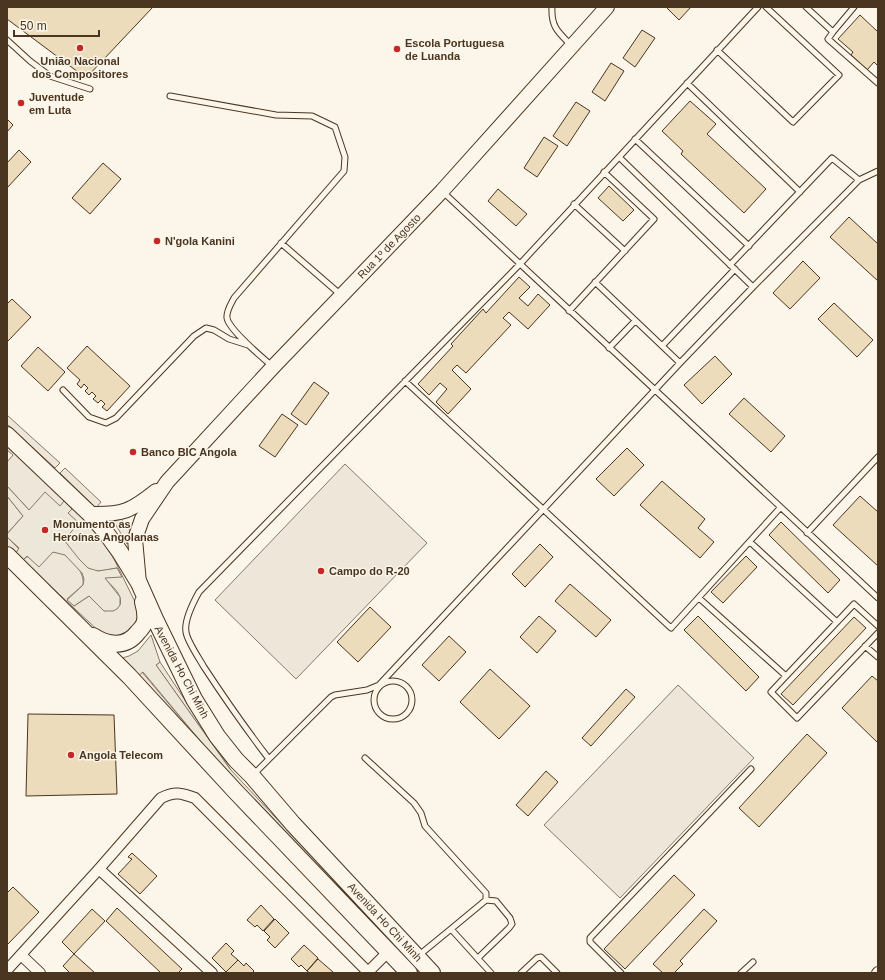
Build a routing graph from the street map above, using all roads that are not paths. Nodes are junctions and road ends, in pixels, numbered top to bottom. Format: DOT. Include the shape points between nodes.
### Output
graph roads {
  1 [pos="552,7"];
  2 [pos="606,7"];
  3 [pos="758,7"];
  4 [pos="766,7"];
  5 [pos="806,7"];
  6 [pos="854,7"];
  7 [pos="833,32"];
  8 [pos="7,40"];
  9 [pos="572,46"];
  10 [pos="717,50"];
  11 [pos="687,83"];
  12 [pos="878,83"];
  13 [pos="90,89"];
  14 [pos="170,96"];
  15 [pos="635,139"];
  16 [pos="619,157"];
  17 [pos="878,171"];
  18 [pos="604,172"];
  19 [pos="859,180"];
  20 [pos="442,191"];
  21 [pos="800,192"];
  22 [pos="574,204"];
  23 [pos="281,243"];
  24 [pos="749,246"];
  25 [pos="625,251"];
  26 [pos="520,264"];
  27 [pos="730,265"];
  28 [pos="735,269"];
  29 [pos="595,282"];
  30 [pos="753,287"];
  31 [pos="342,296"];
  32 [pos="569,311"];
  33 [pos="635,321"];
  34 [pos="251,346"];
  35 [pos="662,346"];
  36 [pos="610,348"];
  37 [pos="680,363"];
  38 [pos="274,368"];
  39 [pos="405,381"];
  40 [pos="64,390"];
  41 [pos="656,390"];
  42 [pos="7,435"];
  43 [pos="878,457"];
  44 [pos="168,482"];
  45 [pos="780,508"];
  46 [pos="543,510"];
  47 [pos="90,514"];
  48 [pos="807,533"];
  49 [pos="750,542"];
  50 [pos="9,559"];
  51 [pos="139,584"];
  52 [pos="699,598"];
  53 [pos="878,598"];
  54 [pos="837,622"];
  55 [pos="878,626"];
  56 [pos="83,630"];
  57 [pos="878,633"];
  58 [pos="866,646"];
  59 [pos="878,658"];
  60 [pos="786,676"];
  61 [pos="379,685"];
  62 [pos="365,758"];
  63 [pos="269,759"];
  64 [pos="751,769"];
  65 [pos="252,776"];
  66 [pos="99,869"];
  67 [pos="486,900"];
  68 [pos="452,929"];
  69 [pos="389,951"];
  70 [pos="21,955"];
  71 [pos="417,957"];
  72 [pos="478,958"];
  73 [pos="753,962"];
  74 [pos="7,970"];
  75 [pos="367,972"];
  76 [pos="40,973"];
  77 [pos="212,973"];
  78 [pos="409,973"];
  79 [pos="432,973"];
  80 [pos="492,973"];
  81 [pos="521,973"];
  82 [pos="557,973"];
  83 [pos="621,973"];
  84 [pos="741,973"];
  1 -- 9 [label="lane" via="552,20 557,31"];
  2 -- 9 [label="main road, Rua 1º de Agosto"];
  3 -- 10 [label="lane"];
  4 -- 10 [label="lane" via="839,75 793,122"];
  5 -- 7 [label="lane"];
  6 -- 7 [label="lane"];
  7 -- 12 [label="lane" via="828,39"];
  8 -- 13 [label="lane" via="50,76"];
  9 -- 20 [label="main road, Rua 1º de Agosto"];
  10 -- 11 [label="lane"];
  11 -- 15 [label="lane"];
  11 -- 21 [label="lane"];
  14 -- 23 [label="lane" via="276,115 312,116 335,127 345,157 344,171"];
  15 -- 16 [label="lane"];
  15 -- 24 [label="lane"];
  16 -- 18 [label="lane"];
  16 -- 27 [label="lane"];
  17 -- 19 [label="lane"];
  18 -- 22 [label="lane"];
  18 -- 25 [label="lane" via="654,219"];
  19 -- 21 [label="lane" via="832,158"];
  19 -- 30 [label="lane"];
  20 -- 26 [label="lane"];
  20 -- 31 [label="main road, Rua 1º de Agosto"];
  21 -- 24 [label="lane"];
  22 -- 25 [label="lane"];
  22 -- 26 [label="lane"];
  23 -- 31 [label="lane"];
  23 -- 34 [label="lane" via="234,298 228,310 227,320"];
  24 -- 27 [label="lane"];
  25 -- 29 [label="lane"];
  26 -- 32 [label="lane"];
  26 -- 39 [label="lane"];
  27 -- 28 [label="lane"];
  28 -- 30 [label="lane"];
  28 -- 35 [label="lane"];
  29 -- 32 [label="lane"];
  29 -- 33 [label="lane"];
  30 -- 37 [label="lane"];
  31 -- 38 [label="main road, Rua 1º de Agosto"];
  32 -- 36 [label="lane"];
  33 -- 35 [label="lane"];
  33 -- 36 [label="lane"];
  34 -- 38 [label="lane"];
  34 -- 40 [label="lane" via="206,328 194,336 116,418 106,423 90,418"];
  35 -- 37 [label="lane"];
  36 -- 41 [label="lane"];
  37 -- 41 [label="lane"];
  38 -- 44 [label="main road, Rua 1º de Agosto"];
  39 -- 46 [label="lane"];
  39 -- 63 [label="lane" via="207,583 190,608 186,631 194,651 240,722"];
  41 -- 45 [label="lane"];
  41 -- 46 [label="lane"];
  42 -- 47 [label="main road, Avenida Ho Chi Minh"];
  43 -- 48 [label="lane"];
  44 -- 47 [label="main road" via="128,510 106,515"];
  44 -- 51 [label="main road" via="142,519 135,539"];
  45 -- 48 [label="lane"];
  45 -- 49 [label="lane"];
  46 -- 52 [label="lane" via="671,628"];
  46 -- 61 [label="lane"];
  47 -- 51 [label="main road, Avenida Ho Chi Minh" via="104,530"];
  48 -- 53 [label="lane"];
  49 -- 52 [label="lane"];
  49 -- 54 [label="lane"];
  50 -- 56 [label="main road, Avenida Ho Chi Minh"];
  51 -- 56 [label="main road" via="145,612 144,622 142,628 128,642 110,644"];
  51 -- 65 [label="main road, Avenida Ho Chi Minh" via="194,699 217,736"];
  52 -- 60 [label="lane"];
  54 -- 55 [label="lane" via="854,604"];
  54 -- 60 [label="lane"];
  56 -- 69 [label="main road, Avenida Ho Chi Minh"];
  57 -- 58 [label="lane"];
  58 -- 59 [label="lane"];
  58 -- 60 [label="lane" via="797,718 771,692"];
  61 -- 61 [label="lane" via="396,680 407,686 412,704 406,714 393,719 381,715 376,710 373,697"];
  61 -- 63 [label="lane" via="331,697"];
  62 -- 67 [label="lane" via="414,803 421,813 425,826 486,893"];
  63 -- 65 [label="lane"];
  64 -- 83 [label="lane" via="590,938 590,942"];
  65 -- 71 [label="main road, Avenida Ho Chi Minh" via="293,824"];
  66 -- 70 [label="street"];
  66 -- 75 [label="street" via="161,798 171,793 195,798"];
  66 -- 77 [label="street"];
  67 -- 68 [label="lane"];
  67 -- 72 [label="lane" via="496,901 512,924"];
  68 -- 71 [label="lane"];
  68 -- 72 [label="lane"];
  69 -- 75 [label="street"];
  69 -- 78 [label="main road, Avenida Ho Chi Minh"];
  70 -- 74 [label="street"];
  70 -- 76 [label="street"];
  71 -- 79 [label="main road, Avenida Ho Chi Minh"];
  72 -- 80 [label="lane"];
  73 -- 84 [label="lane"];
  81 -- 82 [label="lane" via="541,957"];
}
